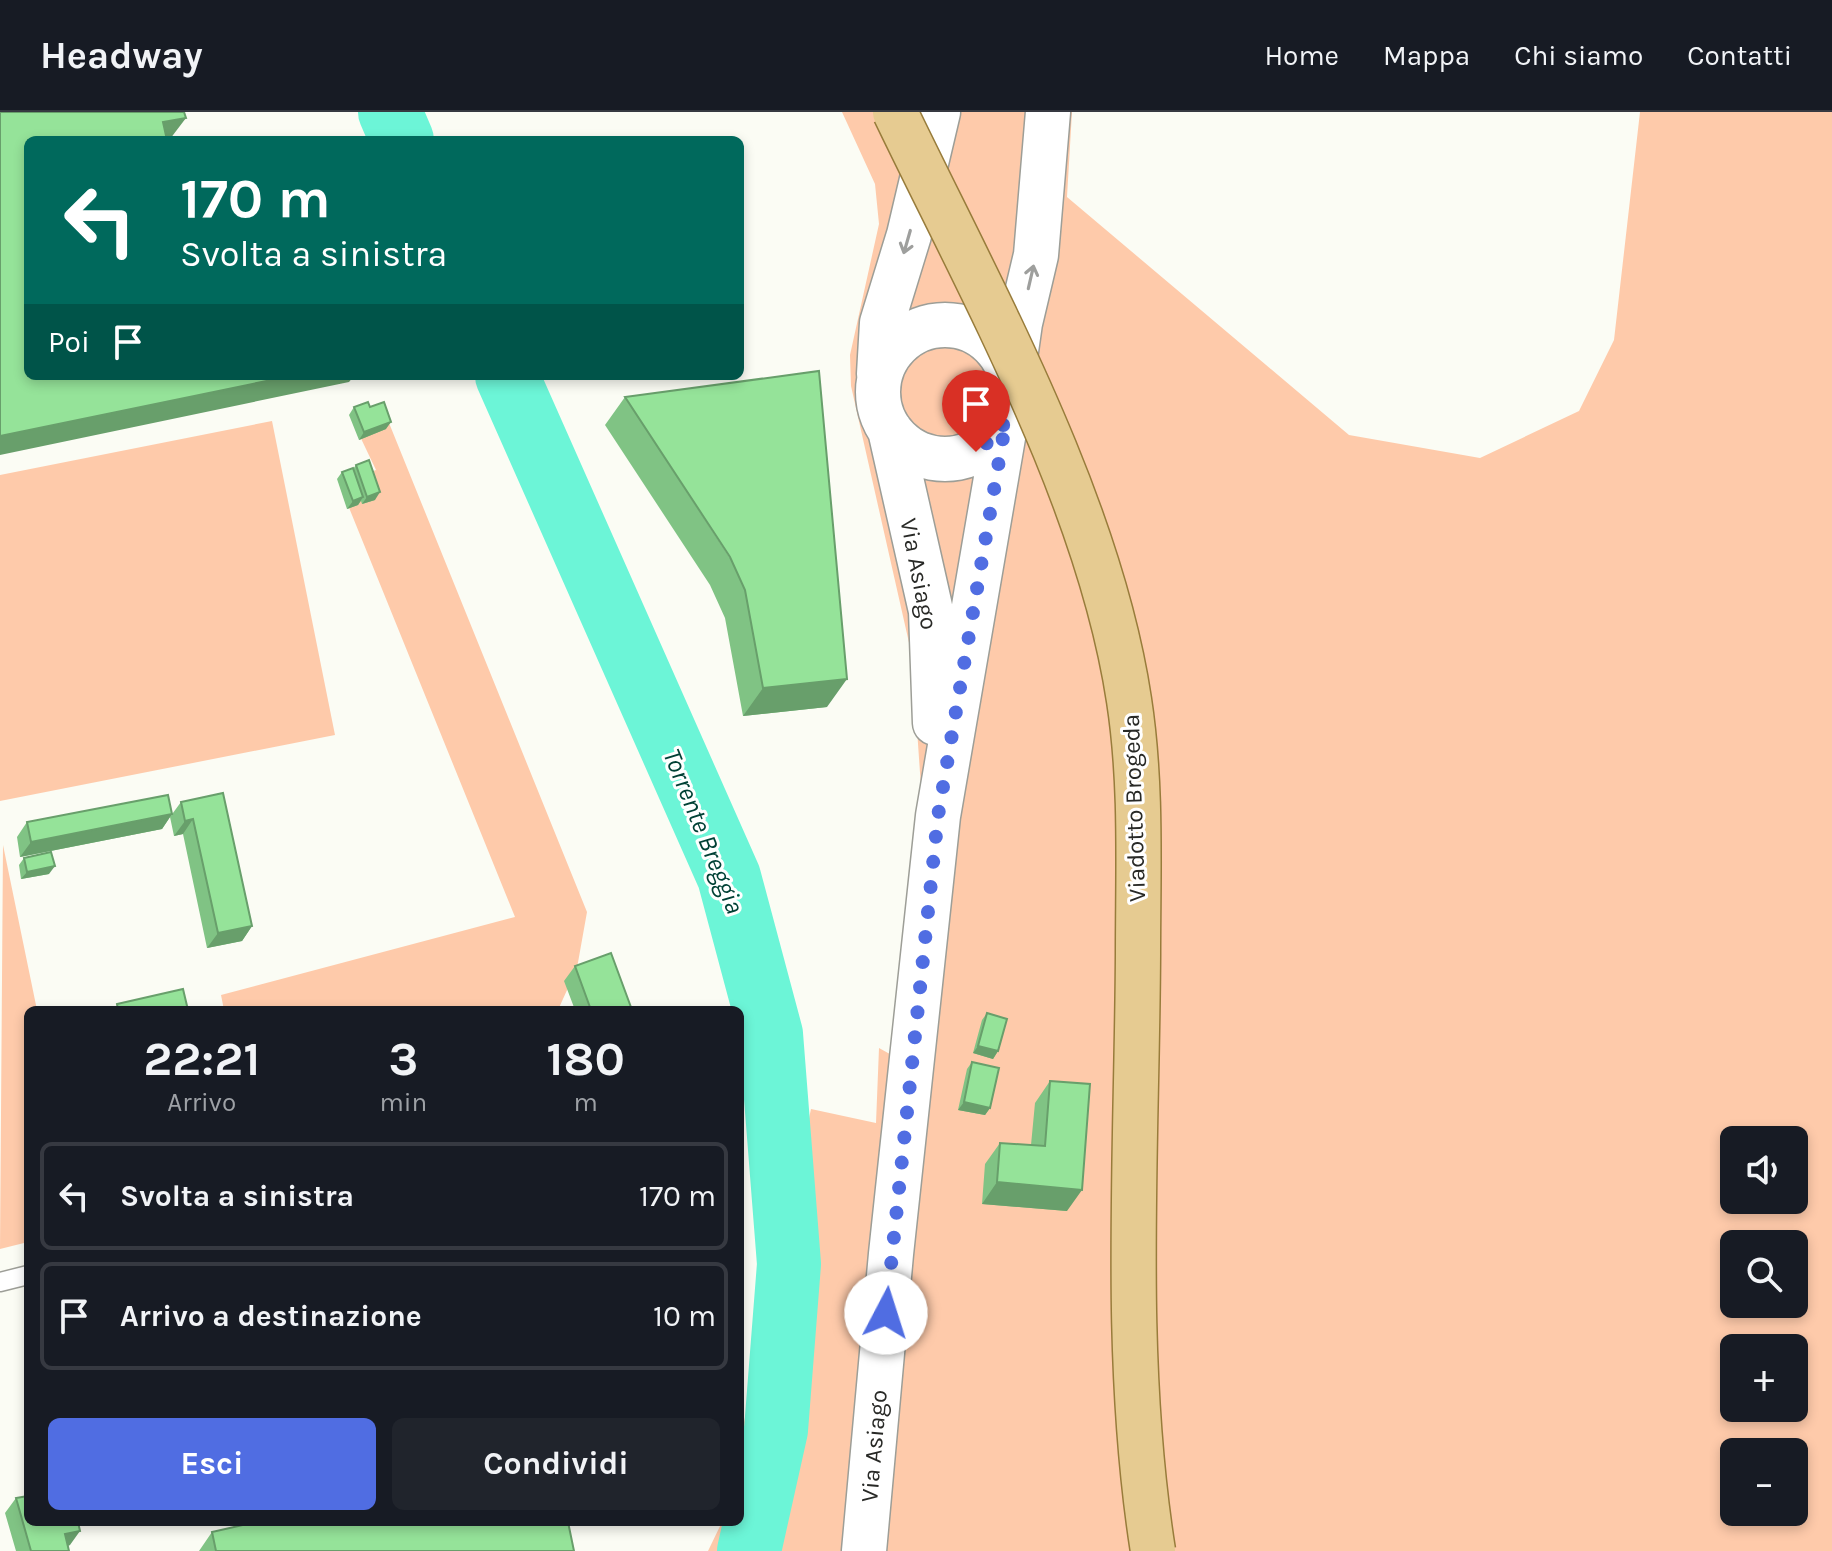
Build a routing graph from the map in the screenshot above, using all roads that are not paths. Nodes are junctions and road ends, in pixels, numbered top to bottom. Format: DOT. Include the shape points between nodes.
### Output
graph roads {
  1 [pos="895,112"];
  2 [pos="938,112"];
  3 [pos="1048,112"];
  4 [pos="879,378"];
  5 [pos="1009,401"];
  6 [pos="890,430"];
  7 [pos="938,816"];
  8 [pos="24,1276"];
  9 [pos="0,1282"];
  10 [pos="864,1551"];
  11 [pos="1153,1551"];
  1 -- 11 [label="main road, Viadotto Brogeda, bridge" via="1025,385 1090,542 1129,702 1138,849 1135,1390"];
  2 -- 4 [label="street, one-way" via="882,323"];
  5 -- 3 [label="street, Via Asiago, one-way" via="1036,255"];
  4 -- 5 [label="street" via="887,357 915,331 939,324 971,329 998,349"];
  4 -- 6 [label="street" via="880,408"];
  5 -- 6 [label="street" via="988,444 958,458 930,458"];
  5 -- 7 [label="street, Via Asiago"];
  6 -- 7 [label="street, Via Asiago" via="931,611"];
  7 -- 10 [label="street, Via Asiago"];
  8 -- 9 [label="lane"];
}
